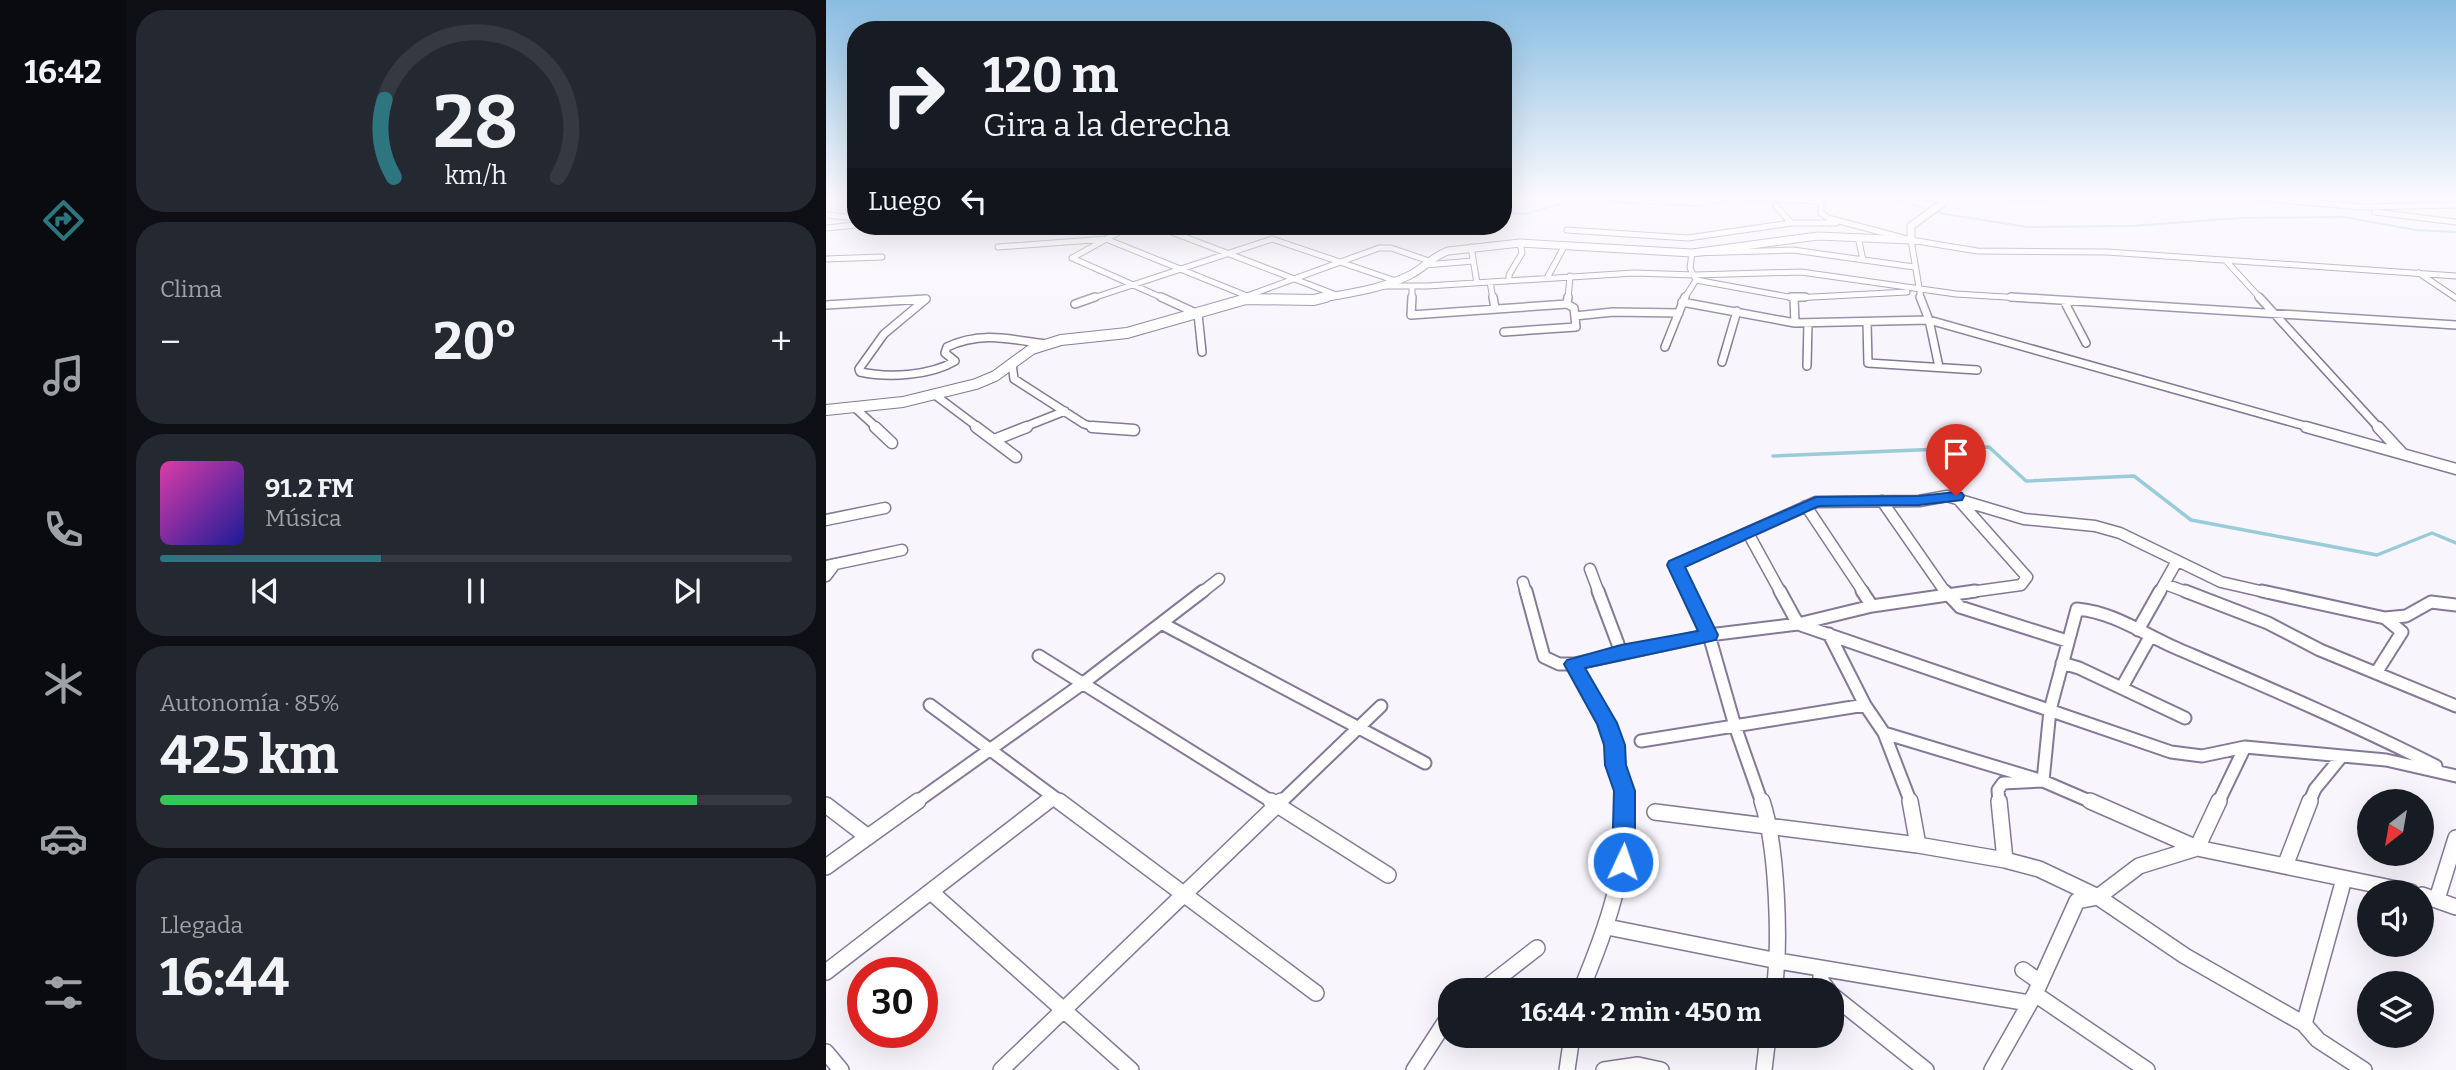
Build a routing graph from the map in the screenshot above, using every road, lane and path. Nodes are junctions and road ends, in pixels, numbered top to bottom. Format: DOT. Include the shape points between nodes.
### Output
graph roads {
  1 [pos="1092,247"];
  2 [pos="1126,247"];
  3 [pos="1210,247"];
  4 [pos="1249,247"];
  5 [pos="1295,247"];
  6 [pos="1471,247"];
  7 [pos="1521,247"];
  8 [pos="1563,247"];
  9 [pos="1595,247"];
  10 [pos="1734,247"];
  11 [pos="1792,247"];
  12 [pos="1860,247"];
  13 [pos="1912,247"];
  14 [pos="1956,247"];
  15 [pos="1793,250"];
  16 [pos="1692,253"];
  17 [pos="1228,254"];
  18 [pos="882,257"];
  19 [pos="1837,257"];
  20 [pos="826,259"];
  21 [pos="1863,260"];
  22 [pos="1473,261"];
  23 [pos="1340,262"];
  24 [pos="2227,262"];
  25 [pos="1427,263"];
  26 [pos="1914,267"];
  27 [pos="1183,269"];
  28 [pos="1801,272"];
  29 [pos="2418,272"];
  30 [pos="1570,276"];
  31 [pos="1828,276"];
  32 [pos="2456,276"];
  33 [pos="1696,277"];
  34 [pos="1547,278"];
  35 [pos="1294,279"];
  36 [pos="1396,281"];
  37 [pos="1509,281"];
  38 [pos="1490,282"];
  39 [pos="1476,283"];
  40 [pos="1134,285"];
  41 [pos="1381,286"];
  42 [pos="1412,286"];
  43 [pos="1918,291"];
  44 [pos="1339,296"];
  45 [pos="1247,298"];
  46 [pos="1794,298"];
  47 [pos="2456,298"];
  48 [pos="2064,301"];
  49 [pos="1682,302"];
  50 [pos="1075,304"];
  51 [pos="1567,304"];
  52 [pos="826,305"];
  53 [pos="1495,308"];
  54 [pos="1737,311"];
  55 [pos="1679,313"];
  56 [pos="1198,314"];
  57 [pos="2278,315"];
  58 [pos="1575,316"];
  59 [pos="1929,320"];
  60 [pos="1867,321"];
  61 [pos="1795,323"];
  62 [pos="1808,323"];
  63 [pos="2456,325"];
  64 [pos="1504,332"];
  65 [pos="1046,344"];
  66 [pos="2086,344"];
  67 [pos="1665,347"];
  68 [pos="1202,352"];
  69 [pos="1722,362"];
  70 [pos="1012,364"];
  71 [pos="1807,366"];
  72 [pos="1939,367"];
  73 [pos="1977,370"];
  74 [pos="935,395"];
  75 [pos="854,407"];
  76 [pos="826,410"];
  77 [pos="1065,411"];
  78 [pos="1134,430"];
  79 [pos="994,440"];
  80 [pos="892,443"];
  81 [pos="2403,453"];
  82 [pos="1016,457"];
  83 [pos="2456,469"];
  84 [pos="1956,496"];
  85 [pos="1882,501"];
  86 [pos="1807,506"];
  87 [pos="885,508"];
  88 [pos="826,520"];
  89 [pos="1748,533"];
  90 [pos="902,550"];
  91 [pos="2176,561"];
  92 [pos="831,565"];
  93 [pos="1590,569"];
  94 [pos="826,576"];
  95 [pos="1219,579"];
  96 [pos="1523,582"];
  97 [pos="2165,584"];
  98 [pos="1947,595"];
  99 [pos="2456,604"];
  100 [pos="1872,606"];
  101 [pos="2385,618"];
  102 [pos="1163,624"];
  103 [pos="1798,624"];
  104 [pos="2138,630"];
  105 [pos="1829,634"];
  106 [pos="1709,635"];
  107 [pos="2150,637"];
  108 [pos="2067,642"];
  109 [pos="1621,652"];
  110 [pos="1039,656"];
  111 [pos="2062,663"];
  112 [pos="1574,664"];
  113 [pos="2376,673"];
  114 [pos="1082,684"];
  115 [pos="2122,687"];
  116 [pos="930,705"];
  117 [pos="1865,705"];
  118 [pos="1381,706"];
  119 [pos="2456,706"];
  120 [pos="2050,710"];
  121 [pos="2185,718"];
  122 [pos="1735,726"];
  123 [pos="1359,728"];
  124 [pos="1884,733"];
  125 [pos="1641,741"];
  126 [pos="2245,747"];
  127 [pos="991,749"];
  128 [pos="2342,756"];
  129 [pos="1425,763"];
  130 [pos="2454,775"];
  131 [pos="2043,781"];
  132 [pos="1054,797"];
  133 [pos="826,806"];
  134 [pos="1278,806"];
  135 [pos="1655,813"];
  136 [pos="1770,825"];
  137 [pos="868,837"];
  138 [pos="2456,838"];
  139 [pos="1918,845"];
  140 [pos="2197,848"];
  141 [pos="2005,860"];
  142 [pos="2285,866"];
  143 [pos="826,867"];
  144 [pos="1388,875"];
  145 [pos="2344,878"];
  146 [pos="2357,881"];
  147 [pos="2434,886"];
  148 [pos="931,892"];
  149 [pos="1185,894"];
  150 [pos="2098,897"];
  151 [pos="2434,899"];
  152 [pos="2456,907"];
  153 [pos="1606,927"];
  154 [pos="1538,948"];
  155 [pos="1778,961"];
  156 [pos="1821,968"];
  157 [pos="2024,970"];
  158 [pos="826,972"];
  159 [pos="1499,978"];
  160 [pos="1586,978"];
  161 [pos="1776,978"];
  162 [pos="1821,978"];
  163 [pos="1316,993"];
  164 [pos="2034,993"];
  165 [pos="1844,1005"];
  166 [pos="1064,1010"];
  167 [pos="2304,1024"];
  168 [pos="1438,1033"];
  169 [pos="1570,1048"];
  170 [pos="1768,1048"];
  171 [pos="826,1052"];
  172 [pos="841,1070"];
  173 [pos="1001,1070"];
  174 [pos="1131,1070"];
  175 [pos="1414,1070"];
  176 [pos="1567,1070"];
  177 [pos="1604,1070"];
  178 [pos="1661,1070"];
  179 [pos="1765,1070"];
  180 [pos="1926,1070"];
  181 [pos="1992,1070"];
  182 [pos="2147,1070"];
  183 [pos="2364,1070"];
  1 -- 40 [label="street" via="1072,258"];
  2 -- 27 [label="street"];
  3 -- 17 [label="street"];
  4 -- 17 [label="street"];
  5 -- 23 [label="street"];
  6 -- 22 [label="street"];
  6 -- 25 [label="street" via="1448,251"];
  7 -- 37 [label="street"];
  8 -- 34 [label="street"];
  9 -- 16 [label="street"];
  10 -- 16 [label="street"];
  11 -- 15 [label="street"];
  12 -- 21 [label="street"];
  13 -- 26 [label="street"];
  14 -- 24 [label="street"];
  15 -- 16 [label="street"];
  15 -- 19 [label="street"];
  15 -- 28 [label="street"];
  16 -- 33 [label="street" via="1690,268"];
  17 -- 27 [label="street"];
  17 -- 35 [label="street"];
  18 -- 20 [label="street"];
  19 -- 21 [label="street"];
  19 -- 31 [label="street"];
  21 -- 26 [label="street"];
  22 -- 25 [label="street"];
  22 -- 39 [label="street"];
  23 -- 25 [label="street" via="1386,247"];
  23 -- 35 [label="street"];
  23 -- 36 [label="street"];
  24 -- 29 [label="street"];
  24 -- 57 [label="street"];
  25 -- 36 [label="street"];
  26 -- 43 [label="street"];
  27 -- 40 [label="street"];
  27 -- 45 [label="street"];
  28 -- 31 [label="street"];
  28 -- 33 [label="street"];
  29 -- 32 [label="street"];
  29 -- 47 [label="street"];
  30 -- 33 [label="street" via="1634,272"];
  30 -- 34 [label="street"];
  30 -- 51 [label="street"];
  31 -- 43 [label="street"];
  33 -- 46 [label="street"];
  33 -- 49 [label="street"];
  34 -- 37 [label="street"];
  35 -- 44 [label="street"];
  35 -- 45 [label="street"];
  36 -- 41 [label="street"];
  37 -- 38 [label="street"];
  38 -- 39 [label="street"];
  38 -- 53 [label="street"];
  39 -- 42 [label="street"];
  40 -- 50 [label="street"];
  40 -- 56 [label="street"];
  41 -- 42 [label="street"];
  41 -- 44 [label="street"];
  42 -- 53 [label="street" via="1411,315"];
  43 -- 46 [label="street"];
  43 -- 48 [label="street"];
  43 -- 59 [label="street"];
  44 -- 45 [label="street"];
  45 -- 56 [label="street"];
  46 -- 61 [label="street"];
  48 -- 57 [label="street"];
  48 -- 66 [label="street"];
  49 -- 54 [label="street"];
  49 -- 55 [label="street"];
  51 -- 53 [label="street"];
  51 -- 58 [label="street" via="1574,308"];
  52 -- 65 [label="street" via="926,299 884,334 859,369 865,374 944,368 955,361 945,353 947,347 975,336"];
  54 -- 61 [label="street"];
  54 -- 69 [label="street"];
  55 -- 58 [label="street"];
  55 -- 67 [label="street"];
  56 -- 65 [label="street" via="1127,333"];
  56 -- 68 [label="street"];
  57 -- 63 [label="street"];
  57 -- 81 [label="street"];
  58 -- 64 [label="street" via="1576,327"];
  59 -- 60 [label="street"];
  59 -- 72 [label="street"];
  59 -- 81 [label="street"];
  60 -- 62 [label="street"];
  60 -- 72 [label="street" via="1868,363"];
  61 -- 62 [label="street"];
  62 -- 71 [label="street"];
  65 -- 70 [label="street"];
  70 -- 74 [label="street" via="986,381"];
  70 -- 77 [label="street" via="1014,379"];
  72 -- 73 [label="street"];
  74 -- 75 [label="street"];
  74 -- 79 [label="street"];
  75 -- 76 [label="street"];
  75 -- 80 [label="street"];
  77 -- 78 [label="street" via="1099,429"];
  77 -- 79 [label="street"];
  79 -- 82 [label="street"];
  81 -- 83 [label="street"];
  84 -- 85 [label="street"];
  84 -- 91 [label="street" via="2024,519 2120,533"];
  84 -- 98 [label="street" via="2027,578 2021,585"];
  85 -- 86 [label="street"];
  85 -- 98 [label="street"];
  86 -- 89 [label="street"];
  86 -- 100 [label="street"];
  87 -- 88 [label="street"];
  89 -- 103 [label="street"];
  89 -- 106 [label="street" via="1675,565"];
  90 -- 92 [label="street"];
  91 -- 97 [label="street"];
  91 -- 101 [label="street" via="2221,582"];
  92 -- 94 [label="street"];
  93 -- 109 [label="street"];
  95 -- 102 [label="street"];
  96 -- 112 [label="street" via="1544,657"];
  97 -- 104 [label="street"];
  97 -- 113 [label="street"];
  98 -- 100 [label="street"];
  98 -- 108 [label="street" via="1960,607"];
  99 -- 101 [label="street" via="2431,602 2406,616"];
  100 -- 103 [label="street"];
  101 -- 113 [label="street" via="2402,632"];
  102 -- 114 [label="street"];
  102 -- 123 [label="street"];
  103 -- 105 [label="street"];
  103 -- 106 [label="street"];
  104 -- 107 [label="street"];
  104 -- 108 [label="street" via="2089,609 2077,609"];
  105 -- 117 [label="street"];
  105 -- 120 [label="street"];
  106 -- 109 [label="street"];
  106 -- 122 [label="street"];
  107 -- 115 [label="street"];
  107 -- 130 [label="street" via="2385,739"];
  108 -- 111 [label="street"];
  109 -- 112 [label="street"];
  110 -- 114 [label="street"];
  111 -- 115 [label="street"];
  111 -- 120 [label="street"];
  112 -- 153 [label="street" via="1607,723 1624,791 1623,862"];
  113 -- 119 [label="street"];
  114 -- 127 [label="street"];
  114 -- 134 [label="street"];
  115 -- 121 [label="street"];
  116 -- 127 [label="street"];
  117 -- 122 [label="street"];
  117 -- 124 [label="street"];
  118 -- 123 [label="street"];
  120 -- 126 [label="street" via="2187,755"];
  120 -- 131 [label="street"];
  122 -- 125 [label="street"];
  122 -- 136 [label="street"];
  123 -- 129 [label="street"];
  123 -- 134 [label="street"];
  124 -- 131 [label="street"];
  124 -- 139 [label="street" via="1909,794"];
  126 -- 128 [label="street"];
  126 -- 140 [label="street"];
  127 -- 132 [label="street"];
  127 -- 137 [label="street"];
  128 -- 130 [label="street" via="2405,762"];
  128 -- 142 [label="street" via="2315,789"];
  131 -- 140 [label="street"];
  131 -- 141 [label="street" via="2003,783 1997,790"];
  132 -- 148 [label="street"];
  132 -- 149 [label="street"];
  133 -- 137 [label="street"];
  134 -- 144 [label="street"];
  134 -- 149 [label="street"];
  135 -- 136 [label="street"];
  136 -- 139 [label="street"];
  136 -- 155 [label="street"];
  137 -- 143 [label="street"];
  138 -- 147 [label="street"];
  139 -- 141 [label="street"];
  140 -- 142 [label="street"];
  140 -- 150 [label="street" via="2139,866"];
  141 -- 150 [label="street" via="2039,869"];
  142 -- 145 [label="street"];
  145 -- 146 [label="street"];
  145 -- 167 [label="street"];
  148 -- 158 [label="street"];
  148 -- 166 [label="street"];
  149 -- 163 [label="street"];
  149 -- 166 [label="street"];
  150 -- 164 [label="street" via="2077,901"];
  150 -- 167 [label="street" via="2185,956"];
  151 -- 152 [label="street"];
  153 -- 155 [label="street"];
  153 -- 160 [label="street"];
  154 -- 159 [label="street"];
  155 -- 156 [label="street"];
  155 -- 161 [label="street"];
  156 -- 162 [label="street"];
  156 -- 164 [label="street"];
  157 -- 164 [label="street"];
  164 -- 181 [label="street"];
  164 -- 182 [label="street"];
  165 -- 180 [label="street"];
  166 -- 173 [label="street"];
  166 -- 174 [label="street"];
  167 -- 183 [label="street" via="2318,1041"];
  168 -- 175 [label="street"];
  169 -- 176 [label="street"];
  170 -- 179 [label="street"];
  171 -- 172 [label="street"];
  177 -- 178 [label="street" via="1638,1065"];
}
